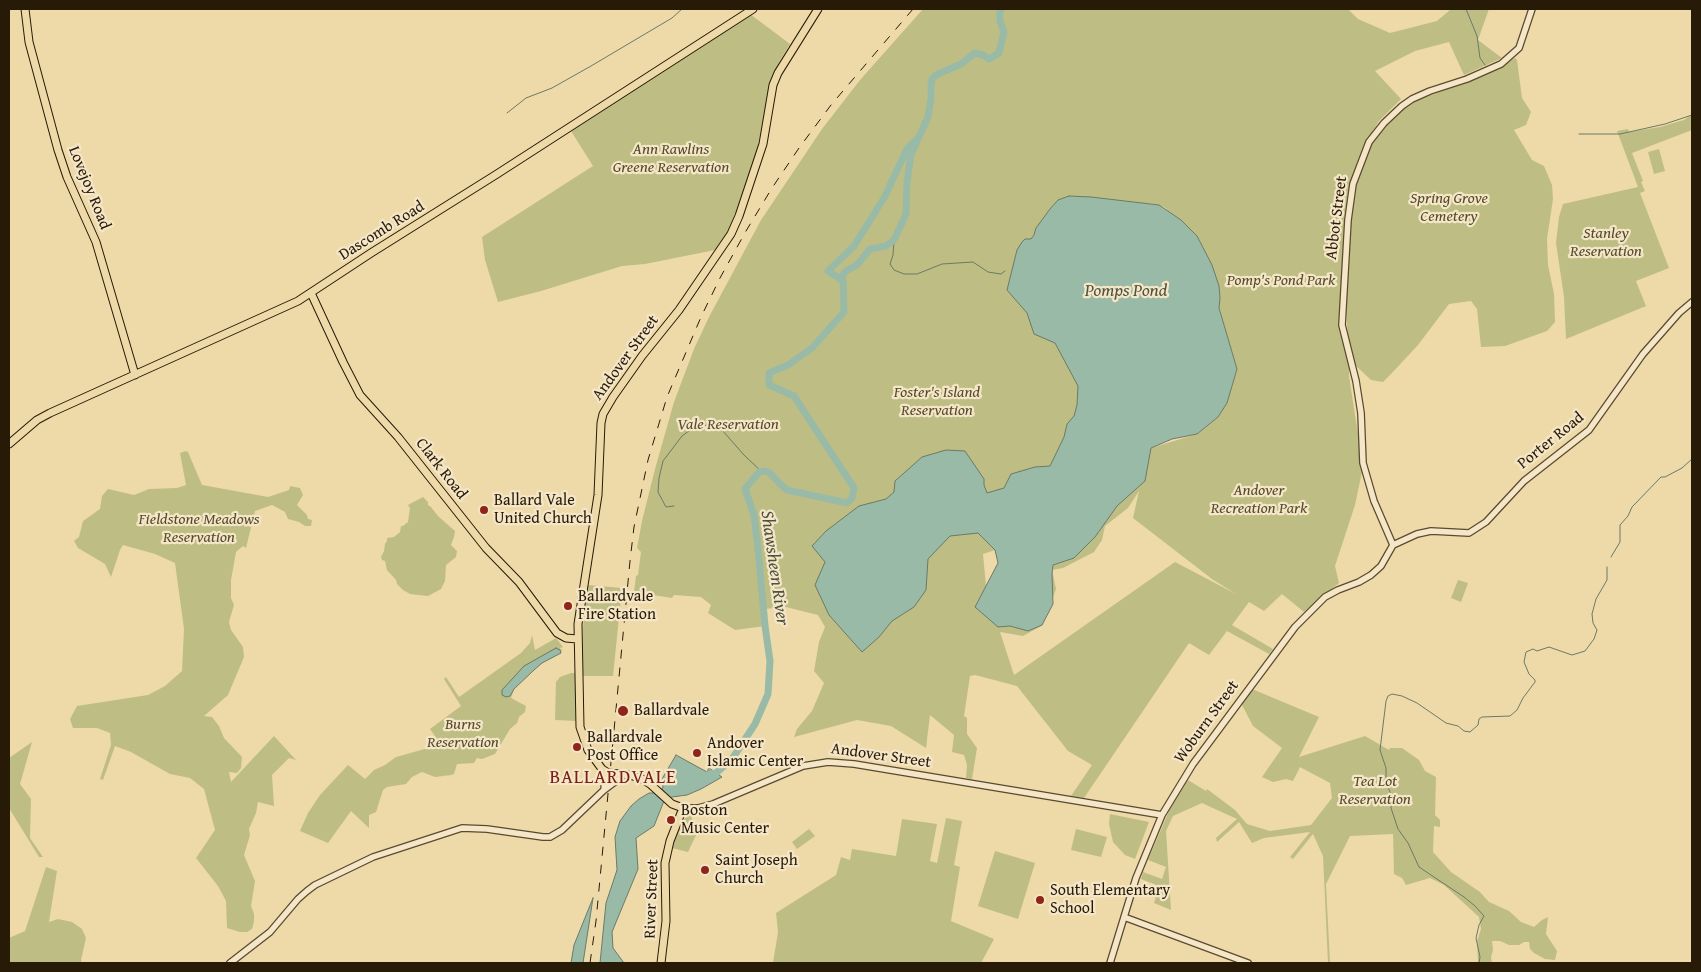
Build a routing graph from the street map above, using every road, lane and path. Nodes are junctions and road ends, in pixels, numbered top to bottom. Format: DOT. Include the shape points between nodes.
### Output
graph roads {
  1 [pos="25,9"];
  2 [pos="753,9"];
  3 [pos="818,9"];
  4 [pos="1532,9"];
  5 [pos="311,293"];
  6 [pos="1692,302"];
  7 [pos="135,375"];
  8 [pos="9,444"];
  9 [pos="1393,546"];
  10 [pos="578,639"];
  11 [pos="602,769"];
  12 [pos="624,775"];
  13 [pos="604,790"];
  14 [pos="683,808"];
  15 [pos="1162,815"];
  16 [pos="1124,917"];
  17 [pos="230,963"];
  18 [pos="661,963"];
  19 [pos="1110,963"];
  20 [pos="1248,963"];
  1 -- 7 [label="main road, Lovejoy Road" via="29,42 58,150 96,242"];
  2 -- 5 [label="main road, Dascomb Road"];
  3 -- 10 [label="main road, Andover Street" via="773,85 763,144 731,234 679,310 628,374 603,414 598,495"];
  4 -- 9 [label="street, Abbot Street" via="1519,48 1501,64 1412,99 1384,123 1369,142 1353,184 1342,325 1356,381 1363,463 1374,501"];
  5 -- 7 [label="main road, Dascomb Road"];
  5 -- 10 [label="main road, Clark Road" via="360,395 398,437 486,548 519,582 557,633"];
  6 -- 9 [label="street, Porter Road" via="1633,367 1589,430 1524,481 1486,522 1469,533 1423,532"];
  7 -- 8 [label="main road, Dascomb Road" via="37,420"];
  9 -- 15 [label="street, Woburn Street" via="1381,566 1371,575 1325,597 1295,627 1193,764"];
  10 -- 11 [label="main road, Andover Street" via="581,730 588,750"];
  11 -- 12 [label="main road"];
  11 -- 13 [label="street"];
  12 -- 13 [label="street"];
  12 -- 14 [label="main road" via="642,779 674,805"];
  13 -- 17 [label="street" via="562,830 550,837 462,828 373,857 315,885 298,899 270,932"];
  14 -- 15 [label="street, Andover Street" via="714,804 803,766 828,762"];
  14 -- 18 [label="main road, River Street" via="665,863 666,921"];
  15 -- 16 [label="street, Woburn Street" via="1138,872"];
  16 -- 19 [label="street, Woburn Street"];
  16 -- 20 [label="street"];
}
